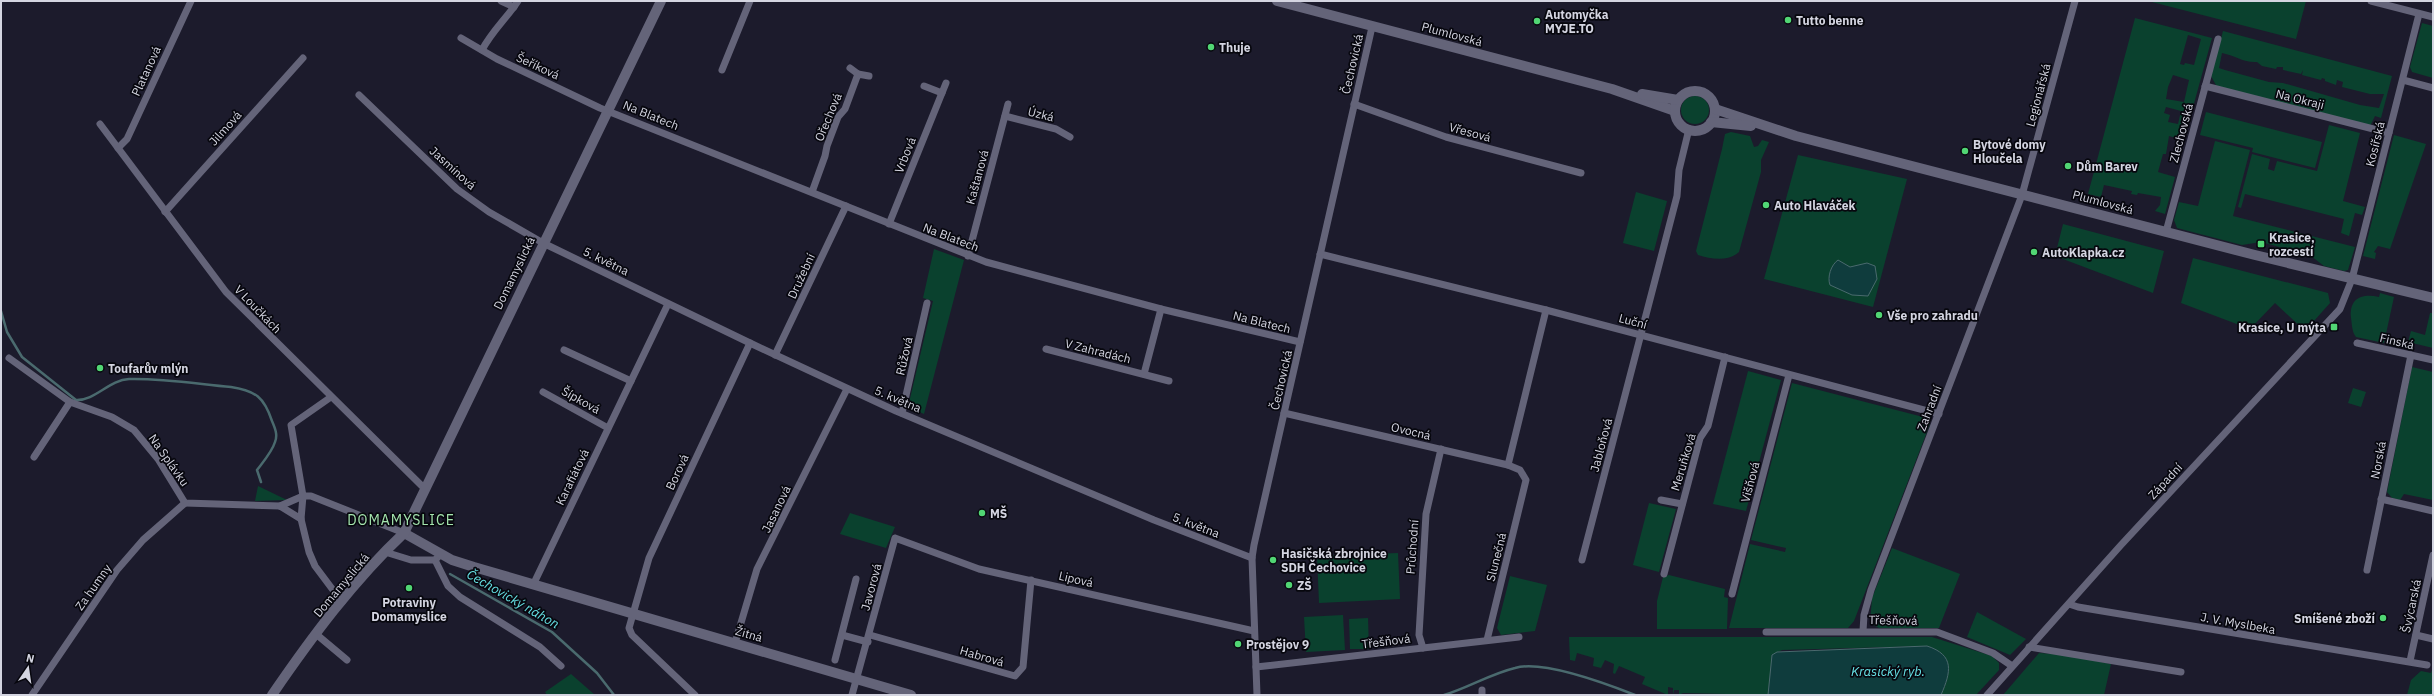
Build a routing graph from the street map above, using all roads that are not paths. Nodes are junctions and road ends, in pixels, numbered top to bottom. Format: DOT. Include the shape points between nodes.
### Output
graph roads {
  1 [pos="191,1"];
  2 [pos="501,1"];
  3 [pos="661,1"];
  4 [pos="750,1"];
  5 [pos="2074,1"];
  6 [pos="2371,1"];
  7 [pos="1281,2"];
  8 [pos="516,4"];
  9 [pos="2419,14"];
  10 [pos="2433,17"];
  11 [pos="1372,27"];
  12 [pos="461,38"];
  13 [pos="2218,39"];
  14 [pos="482,50"];
  15 [pos="303,58"];
  16 [pos="850,68"];
  17 [pos="722,70"];
  18 [pos="858,74"];
  19 [pos="869,76"];
  20 [pos="2403,80"];
  21 [pos="946,83"];
  22 [pos="924,86"];
  23 [pos="2205,86"];
  24 [pos="2433,88"];
  25 [pos="1612,89"];
  26 [pos="942,93"];
  27 [pos="359,95"];
  28 [pos="1678,100"];
  29 [pos="1008,104"];
  30 [pos="1354,104"];
  31 [pos="1714,109"];
  32 [pos="607,110"];
  33 [pos="1675,111"];
  34 [pos="1004,116"];
  35 [pos="1711,122"];
  36 [pos="100,124"];
  37 [pos="1768,128"];
  38 [pos="1689,129"];
  39 [pos="2389,134"];
  40 [pos="1070,137"];
  41 [pos="118,148"];
  42 [pos="1582,173"];
  43 [pos="812,192"];
  44 [pos="2022,195"];
  45 [pos="846,206"];
  46 [pos="165,212"];
  47 [pos="889,224"];
  48 [pos="2166,232"];
  49 [pos="543,243"];
  50 [pos="1320,254"];
  51 [pos="968,256"];
  52 [pos="2352,279"];
  53 [pos="2433,298"];
  54 [pos="927,303"];
  55 [pos="668,304"];
  56 [pos="1161,309"];
  57 [pos="1546,310"];
  58 [pos="1642,335"];
  59 [pos="1300,342"];
  60 [pos="2357,342"];
  61 [pos="750,343"];
  62 [pos="1046,349"];
  63 [pos="564,350"];
  64 [pos="776,355"];
  65 [pos="2411,355"];
  66 [pos="1725,357"];
  67 [pos="9,358"];
  68 [pos="2433,360"];
  69 [pos="1144,374"];
  70 [pos="1789,375"];
  71 [pos="631,381"];
  72 [pos="1169,381"];
  73 [pos="847,389"];
  74 [pos="543,392"];
  75 [pos="331,398"];
  76 [pos="70,402"];
  77 [pos="902,413"];
  78 [pos="1284,413"];
  79 [pos="1939,414"];
  80 [pos="608,428"];
  81 [pos="1441,449"];
  82 [pos="34,457"];
  83 [pos="1508,465"];
  84 [pos="1526,480"];
  85 [pos="424,488"];
  86 [pos="303,496"];
  87 [pos="2382,499"];
  88 [pos="1661,500"];
  89 [pos="185,502"];
  90 [pos="1682,504"];
  91 [pos="280,506"];
  92 [pos="2433,511"];
  93 [pos="301,520"];
  94 [pos="404,533"];
  95 [pos="895,538"];
  96 [pos="385,552"];
  97 [pos="2433,555"];
  98 [pos="438,556"];
  99 [pos="1252,558"];
  100 [pos="1582,560"];
  101 [pos="418,561"];
  102 [pos="2367,570"];
  103 [pos="1664,574"];
  104 [pos="856,579"];
  105 [pos="1030,580"];
  106 [pos="534,583"];
  107 [pos="1732,594"];
  108 [pos="342,602"];
  109 [pos="2069,604"];
  110 [pos="633,614"];
  111 [pos="1254,631"];
  112 [pos="1863,631"];
  113 [pos="1766,632"];
  114 [pos="316,634"];
  115 [pos="842,635"];
  116 [pos="2416,635"];
  117 [pos="1519,637"];
  118 [pos="869,638"];
  119 [pos="2433,639"];
  120 [pos="1487,640"];
  121 [pos="735,643"];
  122 [pos="1423,648"];
  123 [pos="2029,648"];
  124 [pos="347,660"];
  125 [pos="836,660"];
  126 [pos="2410,661"];
  127 [pos="2427,665"];
  128 [pos="561,666"];
  129 [pos="2012,666"];
  130 [pos="1256,667"];
  131 [pos="2180,672"];
  132 [pos="857,679"];
  133 [pos="32,695"];
  134 [pos="272,695"];
  135 [pos="695,695"];
  136 [pos="852,695"];
  137 [pos="911,695"];
  138 [pos="1258,695"];
  139 [pos="1987,695"];
  1 -- 41 [label="street, Platanová" via="127,139"];
  2 -- 8 [label="street"];
  3 -- 32 [label="main road, Domamyslická"];
  4 -- 17 [label="street"];
  5 -- 44 [label="street, Legionářská"];
  6 -- 9 [label="street"];
  7 -- 11 [label="main road, Plumlovská"];
  8 -- 14 [label="street" via="491,33"];
  9 -- 10 [label="street"];
  9 -- 20 [label="street, Kosířská"];
  11 -- 25 [label="main road, Plumlovská"];
  11 -- 30 [label="street, Čechovická"];
  12 -- 14 [label="street, Šeříková"];
  13 -- 23 [label="street, Zlechovská"];
  14 -- 32 [label="street, Šeříková"];
  15 -- 46 [label="street, Jilmová"];
  16 -- 18 [label="street"];
  18 -- 19 [label="street"];
  18 -- 43 [label="street, Ořechová" via="845,109 838,117 826,146"];
  20 -- 24 [label="street"];
  20 -- 39 [label="street, Kosířská"];
  21 -- 26 [label="street, Vrbová"];
  22 -- 26 [label="street"];
  23 -- 39 [label="street, Na Okraji"];
  23 -- 48 [label="street, Zlechovská"];
  25 -- 28 [label="main road, Plumlovská"];
  25 -- 33 [label="main road, Plumlovská"];
  26 -- 47 [label="street, Vrbová"];
  27 -- 49 [label="street, Jasmínová" via="461,192"];
  28 -- 31 [label="main road" via="1688,92 1699,91 1710,98"];
  28 -- 33 [label="main road"];
  29 -- 34 [label="street, Kaštanová"];
  30 -- 42 [label="street, Vřesová" via="1446,137"];
  30 -- 50 [label="street, Čechovická"];
  31 -- 35 [label="main road"];
  31 -- 37 [label="main road, Plumlovská"];
  32 -- 43 [label="street, Na Blatech"];
  32 -- 49 [label="main road, Domamyslická"];
  33 -- 38 [label="main road" via="1679,122"];
  34 -- 40 [label="street, Úzká" via="1056,129"];
  34 -- 51 [label="street, Kaštanová"];
  35 -- 37 [label="main road, Plumlovská"];
  35 -- 38 [label="main road, Plumlovská" via="1701,129"];
  36 -- 41 [label="street, V Loučkách"];
  37 -- 44 [label="main road, Plumlovská"];
  38 -- 58 [label="street" via="1679,170 1677,193"];
  39 -- 52 [label="street, Kosířská"];
  41 -- 46 [label="street, V Loučkách"];
  43 -- 45 [label="street, Na Blatech"];
  44 -- 48 [label="main road, Plumlovská"];
  44 -- 79 [label="street, Zahradní"];
  45 -- 47 [label="street, Na Blatech"];
  45 -- 64 [label="street, Družební"];
  46 -- 75 [label="street, V Loučkách" via="226,292"];
  47 -- 51 [label="street, Na Blatech"];
  48 -- 52 [label="main road, Plumlovská"];
  49 -- 55 [label="street, 5. května"];
  49 -- 85 [label="main road, Domamyslická"];
  50 -- 57 [label="street, Luční"];
  50 -- 59 [label="street, Čechovická"];
  51 -- 56 [label="street, Na Blatech"];
  52 -- 53 [label="main road, Plumlovská"];
  52 -- 109 [label="street, Západní" via="2340,309"];
  54 -- 77 [label="street, Růžová"];
  55 -- 61 [label="street, 5. května"];
  55 -- 71 [label="street, Karafiátová"];
  56 -- 59 [label="street, Na Blatech"];
  56 -- 69 [label="street, V Zahradách"];
  57 -- 58 [label="street, Luční"];
  57 -- 83 [label="street"];
  58 -- 66 [label="street, Luční"];
  58 -- 100 [label="street, Jabloňová"];
  59 -- 78 [label="street, Čechovická"];
  60 -- 65 [label="street, Finská"];
  61 -- 64 [label="street, 5. května"];
  61 -- 110 [label="street, Borová" via="649,558"];
  62 -- 69 [label="street, V Zahradách"];
  63 -- 71 [label="street"];
  64 -- 73 [label="street, 5. května"];
  65 -- 68 [label="street, Finská"];
  65 -- 87 [label="street, Norská"];
  66 -- 70 [label="street, Luční"];
  66 -- 90 [label="street, Meruňková" via="1708,426 1700,438"];
  67 -- 76 [label="street, Na Splávku"];
  69 -- 72 [label="street, V Zahradách"];
  70 -- 79 [label="street, Luční"];
  70 -- 107 [label="street, Višňová"];
  71 -- 80 [label="street, Karafiátová"];
  73 -- 77 [label="street, 5. května"];
  73 -- 121 [label="street, Jasanová" via="757,569"];
  74 -- 80 [label="street, Šípková"];
  75 -- 85 [label="street, V Loučkách"];
  75 -- 86 [label="street" via="291,425"];
  76 -- 82 [label="street"];
  76 -- 89 [label="street, Na Splávku" via="112,417 134,430 158,459"];
  77 -- 99 [label="street, 5. května" via="1154,520"];
  78 -- 81 [label="street, Ovocná"];
  78 -- 99 [label="street, Čechovická"];
  79 -- 112 [label="street, Zahradní" via="1871,590 1864,615"];
  80 -- 106 [label="street, Karafiátová"];
  81 -- 83 [label="street, Ovocná"];
  81 -- 122 [label="street, Průchodní" via="1428,501 1424,530 1419,635"];
  83 -- 84 [label="street, Ovocná" via="1520,470"];
  84 -- 120 [label="street, Slunečná"];
  85 -- 94 [label="main road, Domamyslická"];
  86 -- 91 [label="street, Na Splávku"];
  86 -- 93 [label="street"];
  86 -- 94 [label="street" via="319,498"];
  87 -- 92 [label="street"];
  87 -- 102 [label="street, Norská"];
  88 -- 90 [label="street"];
  89 -- 91 [label="street, Na Splávku"];
  89 -- 133 [label="street, Za humny" via="143,540 117,570"];
  90 -- 103 [label="street, Meruňková"];
  91 -- 93 [label="street"];
  93 -- 108 [label="street" via="313,561"];
  94 -- 96 [label="main road, Domamyslická"];
  94 -- 98 [label="main road, Žitná"];
  95 -- 105 [label="street, Lipová" via="979,569"];
  95 -- 118 [label="street, Javorová"];
  96 -- 101 [label="street, Domamyslická" via="402,559"];
  96 -- 108 [label="main road, Domamyslická"];
  97 -- 116 [label="street, Švýcarská"];
  98 -- 101 [label="street, Žitná"];
  98 -- 106 [label="main road, Žitná"];
  98 -- 128 [label="street" via="448,586 460,597 540,648"];
  99 -- 111 [label="street, Čechovická"];
  104 -- 115 [label="street, Javorová"];
  105 -- 111 [label="street, Lipová"];
  105 -- 118 [label="street, Habrová" via="1022,667 1015,676"];
  106 -- 110 [label="main road, Žitná"];
  108 -- 114 [label="main road, Domamyslická"];
  109 -- 123 [label="street, Západní"];
  109 -- 126 [label="street, J. V. Myslbeka"];
  110 -- 121 [label="main road, Žitná"];
  110 -- 135 [label="street" via="629,628 632,635"];
  111 -- 130 [label="street, Čechovická"];
  112 -- 113 [label="street, Třešňová"];
  112 -- 129 [label="street, Třešňová" via="1937,632 1994,653"];
  114 -- 124 [label="street, Domamyslická"];
  114 -- 134 [label="main road, Domamyslická"];
  115 -- 118 [label="street"];
  115 -- 125 [label="street, Javorová"];
  116 -- 119 [label="street"];
  116 -- 126 [label="street, Švýcarská"];
  117 -- 120 [label="street, Třešňová"];
  118 -- 132 [label="street, Javorová"];
  120 -- 122 [label="street, Třešňová"];
  121 -- 132 [label="main road, Žitná"];
  122 -- 130 [label="street, Třešňová"];
  123 -- 129 [label="street, Západní"];
  123 -- 131 [label="street"];
  126 -- 127 [label="street, J. V. Myslbeka"];
  129 -- 139 [label="street, Západní"];
  130 -- 138 [label="street, Čechovická"];
  132 -- 136 [label="street"];
  132 -- 137 [label="main road, Žitná"];
}
